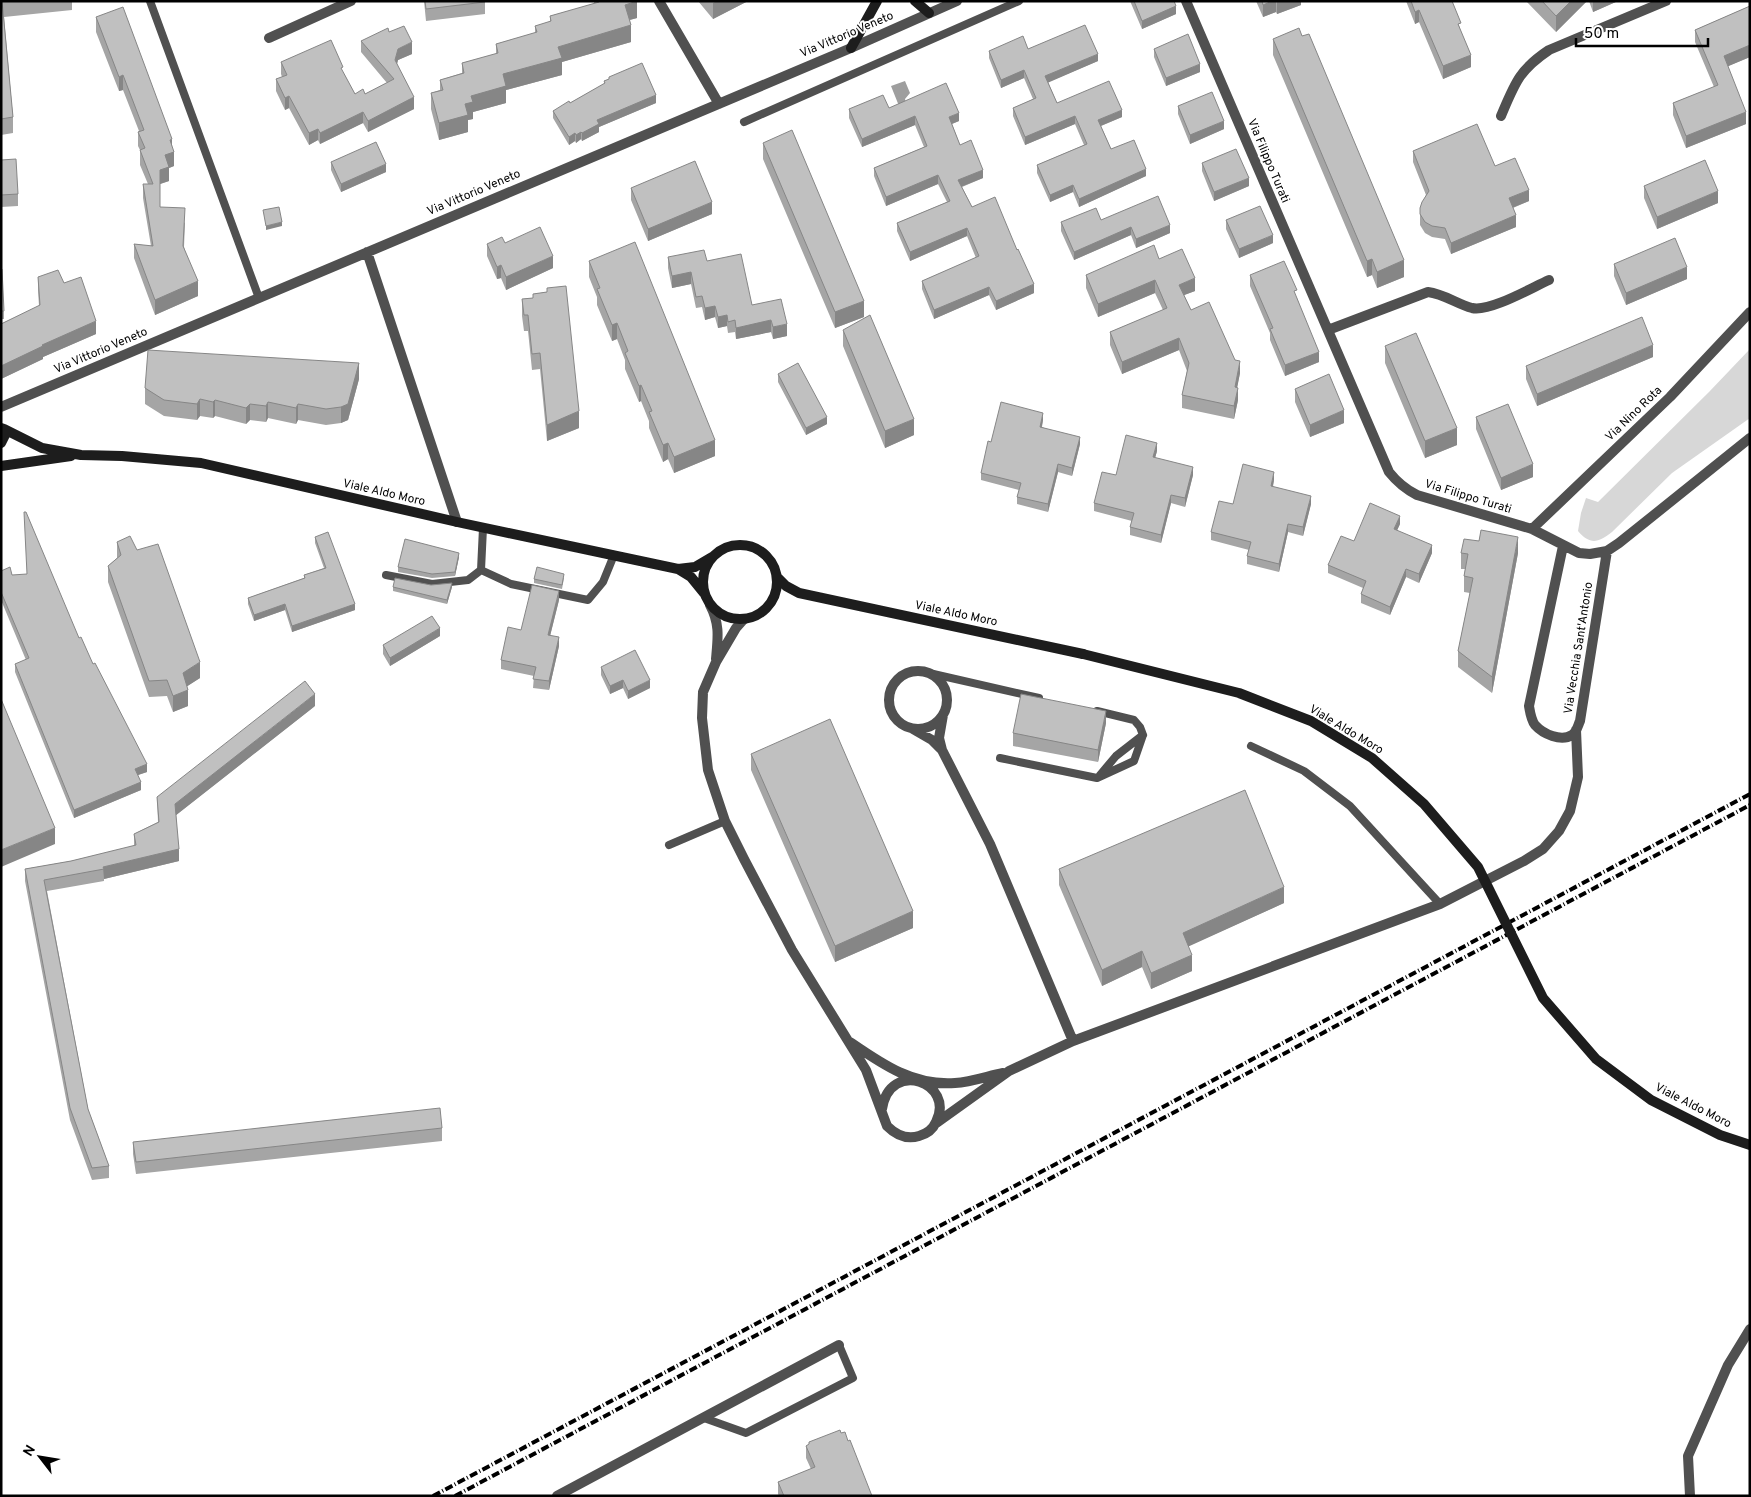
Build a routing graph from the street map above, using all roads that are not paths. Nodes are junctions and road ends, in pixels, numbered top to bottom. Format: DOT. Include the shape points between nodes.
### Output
graph roads {
  1 [pos="150,1"];
  2 [pos="351,1"];
  3 [pos="659,1"];
  4 [pos="877,1"];
  5 [pos="915,1"];
  6 [pos="931,1"];
  7 [pos="957,1"];
  8 [pos="1019,1"];
  9 [pos="1186,1"];
  10 [pos="1666,1"];
  11 [pos="929,13"];
  12 [pos="269,38"];
  13 [pos="851,48"];
  14 [pos="719,104"];
  15 [pos="1501,116"];
  16 [pos="744,122"];
  17 [pos="367,252"];
  18 [pos="1549,280"];
  19 [pos="259,298"];
  20 [pos="1750,312"];
  21 [pos="1328,330"];
  22 [pos="1,408"];
  23 [pos="3,428"];
  24 [pos="1750,438"];
  25 [pos="1,443"];
  26 [pos="82,455"];
  27 [pos="1,466"];
  28 [pos="457,522"];
  29 [pos="483,528"];
  30 [pos="1532,529"];
  31 [pos="1563,546"];
  32 [pos="1607,551"];
  33 [pos="614,555"];
  34 [pos="712,556"];
  35 [pos="678,569"];
  36 [pos="481,570"];
  37 [pos="386,575"];
  38 [pos="777,577"];
  39 [pos="704,593"];
  40 [pos="798,593"];
  41 [pos="773,600"];
  42 [pos="710,605"];
  43 [pos="744,620"];
  44 [pos="716,662"];
  45 [pos="929,673"];
  46 [pos="1044,699"];
  47 [pos="1090,710"];
  48 [pos="943,715"];
  49 [pos="913,728"];
  50 [pos="1576,730"];
  51 [pos="1143,735"];
  52 [pos="1252,746"];
  53 [pos="942,750"];
  54 [pos="1000,758"];
  55 [pos="1097,778"];
  56 [pos="725,821"];
  57 [pos="669,845"];
  58 [pos="1440,904"];
  59 [pos="845,1039"];
  60 [pos="1073,1042"];
  61 [pos="1009,1071"];
  62 [pos="922,1082"];
  63 [pos="882,1109"];
  64 [pos="935,1124"];
  65 [pos="1750,1145"];
  66 [pos="1750,1329"];
  67 [pos="839,1345"];
  68 [pos="704,1418"];
  69 [pos="557,1496"];
  70 [pos="1690,1496"];
  1 -- 19 [label="lane"];
  2 -- 12 [label="street"];
  3 -- 14 [label="street"];
  4 -- 13 [label="main road"];
  5 -- 11 [label="main road"];
  6 -- 11 [label="main road"];
  7 -- 11 [label="street, Via Vittorio Veneto"];
  8 -- 16 [label="lane"];
  9 -- 21 [label="street, Via Filippo Turati"];
  10 -- 15 [label="street" via="1549,50 1532,61 1520,75"];
  11 -- 13 [label="street, Via Vittorio Veneto"];
  13 -- 14 [label="street, Via Vittorio Veneto"];
  14 -- 17 [label="street, Via Vittorio Veneto"];
  17 -- 19 [label="street, Via Vittorio Veneto"];
  17 -- 28 [label="street"];
  18 -- 21 [label="street" via="1489,307 1476,309 1428,292"];
  19 -- 22 [label="street, Via Vittorio Veneto"];
  20 -- 30 [label="street, Via Nino Rota" via="1670,397"];
  21 -- 30 [label="street, Via Filippo Turati" via="1396,482 1417,495"];
  23 -- 25 [label="main road" via="5,434"];
  23 -- 26 [label="main road" via="42,448"];
  24 -- 32 [label="street"];
  26 -- 27 [label="main road"];
  26 -- 28 [label="main road, Viale Aldo Moro" via="201,463"];
  28 -- 29 [label="main road, Viale Aldo Moro"];
  29 -- 33 [label="main road, Viale Aldo Moro"];
  29 -- 36 [label="lane"];
  30 -- 31 [label="street, Via Filippo Turati"];
  31 -- 32 [label="street, Via Filippo Turati" via="1579,553"];
  31 -- 50 [label="street, Via Vecchia Sant'Antonio" via="1529,706 1535,724 1548,734 1564,738"];
  32 -- 50 [label="street, Via Vecchia Sant'Antonio"];
  33 -- 35 [label="main road, Viale Aldo Moro"];
  33 -- 36 [label="lane" via="603,582 588,600 511,584"];
  34 -- 35 [label="main road, Viale Aldo Moro" via="695,567"];
  34 -- 38 [label="main road, Viale Aldo Moro" via="735,545 747,545 768,556"];
  34 -- 39 [label="main road" via="703,580"];
  35 -- 39 [label="main road, Viale Aldo Moro" via="691,577"];
  36 -- 37 [label="lane" via="468,580 432,584"];
  38 -- 40 [label="main road, Viale Aldo Moro"];
  38 -- 41 [label="main road"];
  39 -- 42 [label="main road, Viale Aldo Moro"];
  40 -- 41 [label="main road, Viale Aldo Moro"];
  40 -- 65 [label="main road, Viale Aldo Moro, bridge" via="1083,654 1239,693 1311,721 1372,758 1424,804 1478,867 1542,998 1596,1059 1651,1100 1720,1135"];
  41 -- 43 [label="main road, Viale Aldo Moro" via="766,610"];
  42 -- 43 [label="main road, Viale Aldo Moro" via="731,619"];
  42 -- 44 [label="street" via="717,618"];
  43 -- 44 [label="street"];
  44 -- 56 [label="street" via="703,692 702,718 708,770"];
  45 -- 46 [label="lane"];
  45 -- 48 [label="street" via="938,678 945,691"];
  45 -- 49 [label="street" via="909,672 901,676 890,691 890,710 901,724"];
  47 -- 51 [label="lane" via="1134,720"];
  48 -- 49 [label="street" via="928,727"];
  48 -- 53 [label="street" via="939,738"];
  49 -- 53 [label="street"];
  50 -- 58 [label="street" via="1578,777 1570,811 1560,831 1524,861"];
  51 -- 55 [label="lane" via="1116,756"];
  51 -- 55 [label="lane" via="1134,761"];
  52 -- 58 [label="lane" via="1304,771 1350,806"];
  53 -- 60 [label="street" via="990,844"];
  54 -- 55 [label="lane"];
  56 -- 57 [label="lane"];
  56 -- 59 [label="street" via="792,950"];
  58 -- 60 [label="street"];
  59 -- 62 [label="street" via="894,1070"];
  59 -- 63 [label="street" via="866,1070"];
  60 -- 61 [label="street"];
  61 -- 62 [label="street" via="955,1083"];
  61 -- 64 [label="street"];
  62 -- 63 [label="street" via="902,1081 894,1085 887,1091"];
  62 -- 64 [label="street" via="930,1087 940,1104"];
  63 -- 64 [label="street" via="887,1126 902,1137 921,1136"];
  66 -- 70 [label="street" via="1728,1365 1688,1456"];
  67 -- 68 [label="street"];
  67 -- 68 [label="lane" via="853,1378 746,1433"];
  68 -- 69 [label="street"];
}
